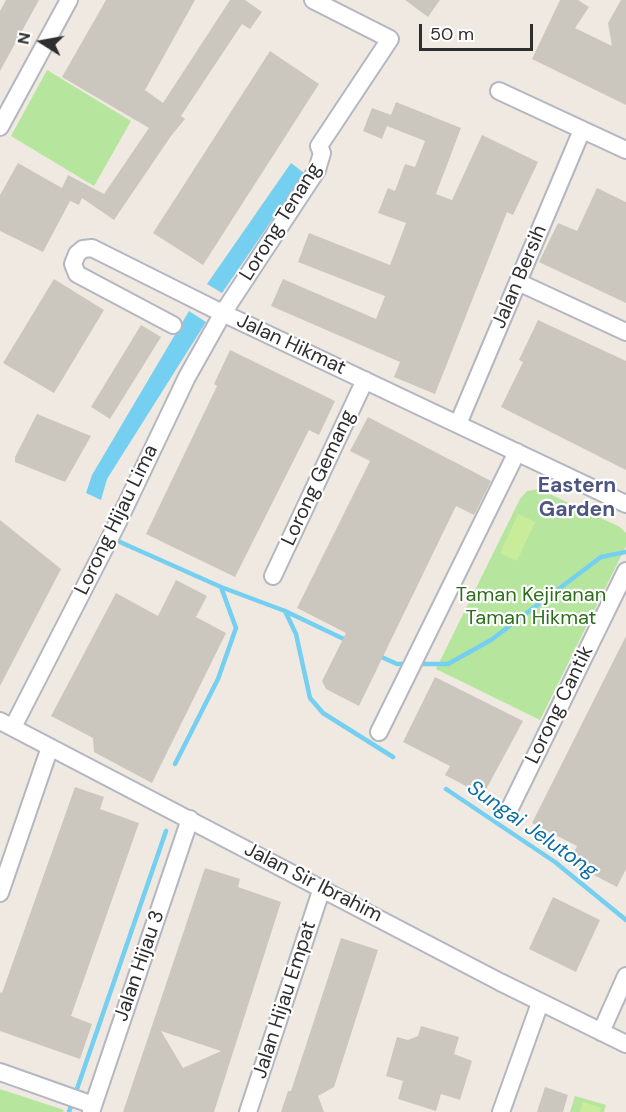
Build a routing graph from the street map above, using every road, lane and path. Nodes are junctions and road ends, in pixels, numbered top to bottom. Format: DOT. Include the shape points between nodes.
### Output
graph roads {
  1 [pos="69,0"];
  2 [pos="313,0"];
  3 [pos="338,5"];
  4 [pos="499,91"];
  5 [pos="0,127"];
  6 [pos="582,130"];
  7 [pos="626,150"];
  8 [pos="518,282"];
  9 [pos="217,311"];
  10 [pos="173,325"];
  11 [pos="626,332"];
  12 [pos="365,380"];
  13 [pos="458,424"];
  14 [pos="517,452"];
  15 [pos="626,504"];
  16 [pos="626,571"];
  17 [pos="273,576"];
  18 [pos="7,724"];
  19 [pos="379,732"];
  20 [pos="50,747"];
  21 [pos="510,808"];
  22 [pos="190,819"];
  23 [pos="322,888"];
  24 [pos="0,892"];
  25 [pos="626,976"];
  26 [pos="540,1003"];
  27 [pos="601,1032"];
  28 [pos="626,1044"];
  29 [pos="0,1072"];
  30 [pos="89,1106"];
  31 [pos="248,1112"];
  32 [pos="501,1112"];
  1 -- 5 [label="street"];
  2 -- 3 [label="street"];
  3 -- 9 [label="street, Lorong Tenang" via="390,39 319,146 322,153 317,170"];
  4 -- 6 [label="street"];
  6 -- 7 [label="street"];
  6 -- 8 [label="street, Jalan Bersih"];
  8 -- 11 [label="street"];
  8 -- 13 [label="street, Jalan Bersih"];
  9 -- 10 [label="street, Jalan Hikmat" via="92,248 76,254 73,264 77,274"];
  9 -- 12 [label="street, Jalan Hikmat"];
  9 -- 18 [label="street, Lorong Hijau Lima" via="117,524"];
  12 -- 13 [label="street, Jalan Hikmat"];
  12 -- 17 [label="street, Lorong Gemang"];
  13 -- 14 [label="street, Jalan Hikmat"];
  14 -- 15 [label="street, Jalan Hikmat"];
  14 -- 19 [label="street"];
  16 -- 21 [label="street, Lorong Cantik"];
  18 -- 20 [label="street, Jalan Sir Ibrahim"];
  20 -- 22 [label="street, Jalan Sir Ibrahim"];
  20 -- 24 [label="street"];
  22 -- 23 [label="street, Jalan Sir Ibrahim"];
  22 -- 30 [label="street, Jalan Hijau 3"];
  23 -- 26 [label="street, Jalan Sir Ibrahim"];
  23 -- 31 [label="street, Jalan Hijau Empat"];
  25 -- 27 [label="street"];
  26 -- 27 [label="street, Jalan Sir Ibrahim"];
  26 -- 32 [label="street"];
  27 -- 28 [label="street, Jalan Sir Ibrahim"];
  29 -- 30 [label="street"];
}
